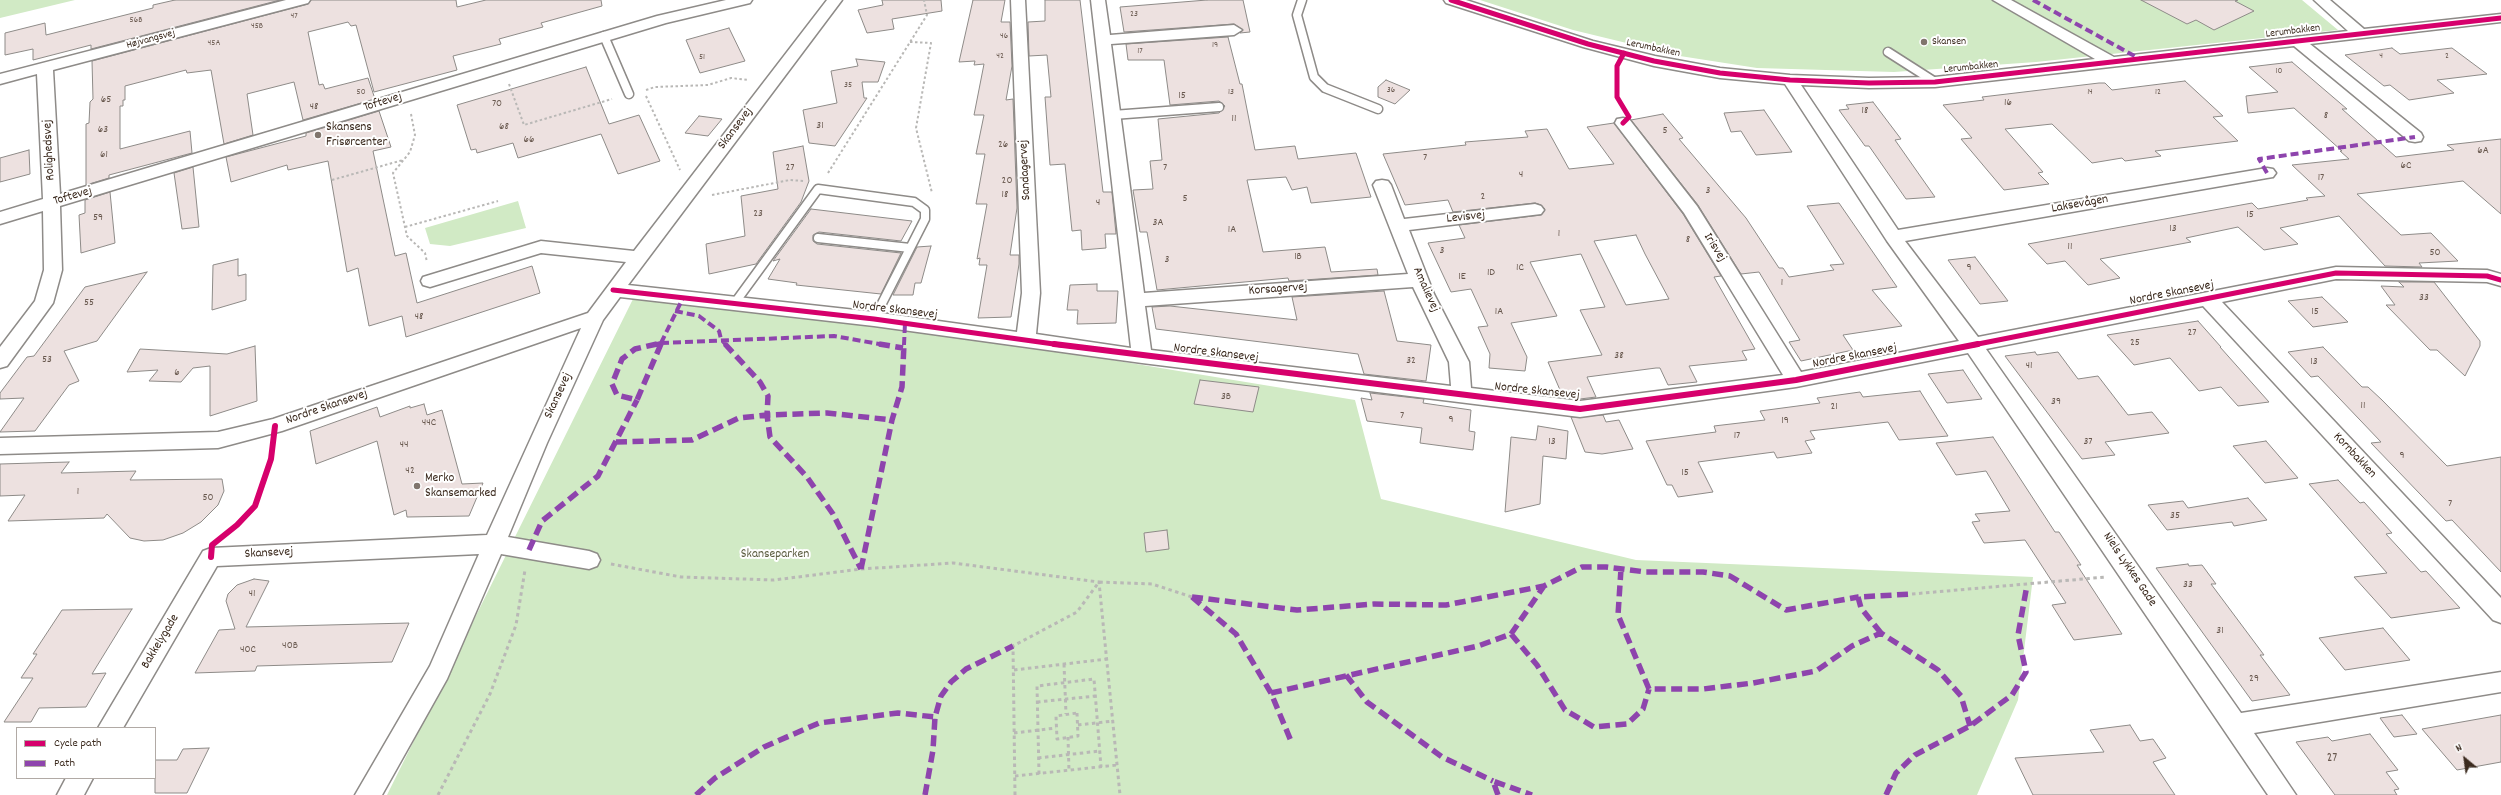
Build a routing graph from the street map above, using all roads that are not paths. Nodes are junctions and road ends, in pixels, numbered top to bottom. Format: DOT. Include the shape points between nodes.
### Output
graph roads {
  1 [pos="303,0"];
  2 [pos="745,0"];
  3 [pos="835,0"];
  4 [pos="1018,0"];
  5 [pos="1098,0"];
  6 [pos="1302,0"];
  7 [pos="1451,0"];
  8 [pos="2000,0"];
  9 [pos="2321,0"];
  10 [pos="2501,18"];
  11 [pos="1234,30"];
  12 [pos="2360,33"];
  13 [pos="604,36"];
  14 [pos="1104,40"];
  15 [pos="2298,42"];
  16 [pos="1888,52"];
  17 [pos="2112,62"];
  18 [pos="45,68"];
  19 [pos="0,79"];
  20 [pos="1790,80"];
  21 [pos="1935,82"];
  22 [pos="629,94"];
  23 [pos="1219,107"];
  24 [pos="1378,109"];
  25 [pos="1113,115"];
  26 [pos="1623,123"];
  27 [pos="2415,137"];
  28 [pos="2267,173"];
  29 [pos="1382,185"];
  30 [pos="52,203"];
  31 [pos="1535,210"];
  32 [pos="0,218"];
  33 [pos="1397,226"];
  34 [pos="1893,237"];
  35 [pos="818,238"];
  36 [pos="910,248"];
  37 [pos="637,257"];
  38 [pos="1419,280"];
  39 [pos="2501,280"];
  40 [pos="430,281"];
  41 [pos="613,290"];
  42 [pos="2207,298"];
  43 [pos="1136,300"];
  44 [pos="734,304"];
  45 [pos="595,318"];
  46 [pos="874,319"];
  47 [pos="1026,339"];
  48 [pos="1973,345"];
  49 [pos="1142,356"];
  50 [pos="0,361"];
  51 [pos="1796,380"];
  52 [pos="1462,394"];
  53 [pos="0,446"];
  54 [pos="494,544"];
  55 [pos="211,557"];
  56 [pos="589,560"];
  57 [pos="2501,613"];
  58 [pos="2501,682"];
  59 [pos="2235,725"];
  60 [pos="111,727"];
  61 [pos="79,779"];
  62 [pos="70,795"];
  63 [pos="368,795"];
  64 [pos="2283,795"];
  1 -- 18 [label="street, Højvangsvej"];
  2 -- 13 [label="street, Toftevej" via="662,19"];
  3 -- 37 [label="street, Skansevej"];
  4 -- 47 [label="street, Sandagervej" via="1031,293"];
  5 -- 14 [label="street"];
  6 -- 24 [label="lane" via="1297,15 1314,77 1325,88"];
  7 -- 20 [label="street, Lerumbakken" via="1588,44 1654,60 1720,73"];
  8 -- 17 [label="street"];
  9 -- 12 [label="street, Lerumbakken"];
  10 -- 12 [label="street, Lerumbakken"];
  11 -- 14 [label="street"];
  12 -- 15 [label="street, Lerumbakken"];
  13 -- 22 [label="lane"];
  13 -- 30 [label="street, Toftevej"];
  14 -- 25 [label="street"];
  15 -- 17 [label="street, Lerumbakken"];
  15 -- 27 [label="street, Lerumbakken"];
  16 -- 21 [label="lane"];
  17 -- 21 [label="street, Lerumbakken"];
  18 -- 19 [label="street, Højvangsvej"];
  18 -- 30 [label="street, Rolighedsvej"];
  20 -- 21 [label="street, Lerumbakken"];
  20 -- 34 [label="street"];
  23 -- 25 [label="lane"];
  25 -- 43 [label="street"];
  26 -- 51 [label="street, Irisvej" via="1691,210"];
  28 -- 34 [label="street, Laksevågen"];
  29 -- 33 [label="street, Amalievej"];
  30 -- 32 [label="street, Toftevej"];
  30 -- 50 [label="street, Rolighedsvej" via="53,270 48,295"];
  31 -- 33 [label="street, Levisvej"];
  33 -- 38 [label="street, Amalievej"];
  34 -- 48 [label="street"];
  35 -- 36 [label="lane"];
  36 -- 44 [label="lane" via="925,219 925,210 914,202 818,189"];
  36 -- 46 [label="lane"];
  37 -- 40 [label="street" via="541,247"];
  37 -- 41 [label="street, Skansevej"];
  38 -- 43 [label="street, Korsagervej"];
  38 -- 52 [label="street, Amalievej" via="1459,362"];
  39 -- 42 [label="street, Nordre Skansevej" via="2487,276 2336,273"];
  41 -- 44 [label="street, Nordre Skansevej"];
  41 -- 45 [label="street, Skansevej"];
  42 -- 48 [label="street, Nordre Skansevej"];
  42 -- 57 [label="street, Kornbakken"];
  43 -- 49 [label="street"];
  44 -- 46 [label="street, Nordre Skansevej"];
  45 -- 53 [label="street, Nordre Skansevej" via="275,426 218,440"];
  45 -- 54 [label="street, Skansevej"];
  46 -- 47 [label="street, Nordre Skansevej"];
  47 -- 49 [label="street, Nordre Skansevej"];
  48 -- 51 [label="street, Nordre Skansevej"];
  48 -- 59 [label="street, Niels Lykkes Gade"];
  49 -- 52 [label="street, Nordre Skansevej"];
  51 -- 52 [label="street, Nordre Skansevej" via="1580,409"];
  54 -- 55 [label="street, Skansevej"];
  54 -- 56 [label="street, Skansevej"];
  54 -- 63 [label="street, Skansevej" via="439,672"];
  55 -- 60 [label="street, Bakkelygade"];
  58 -- 59 [label="street"];
  59 -- 64 [label="street, Niels Lykkes Gade"];
  61 -- 62 [label="street"];
}
